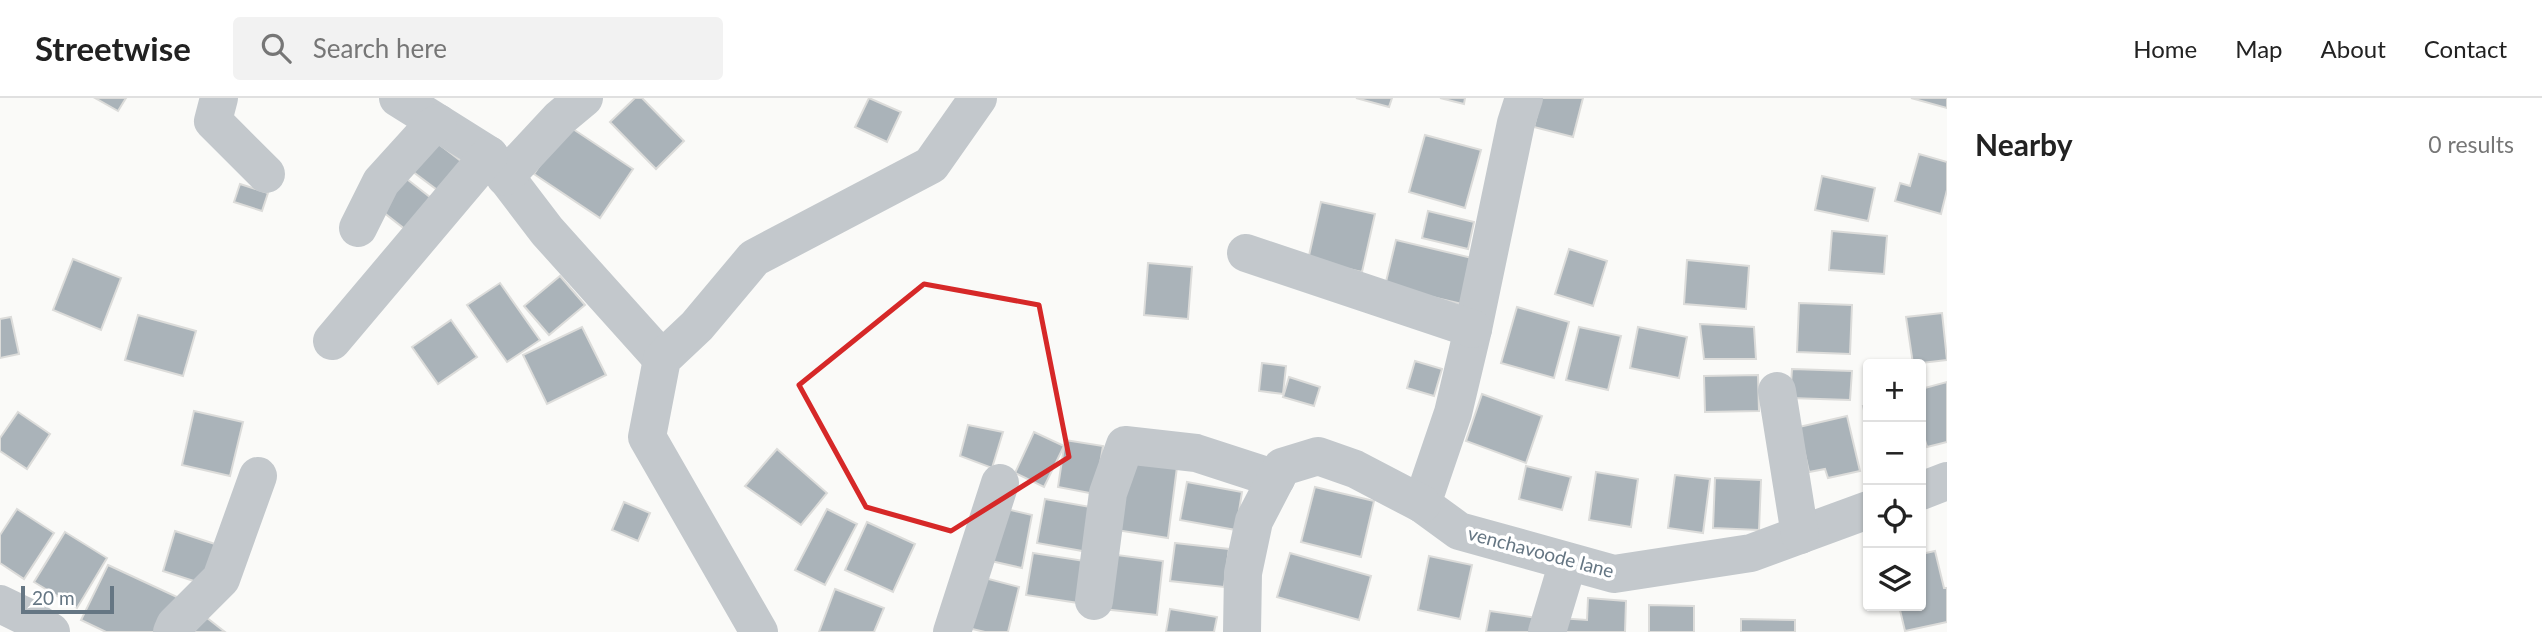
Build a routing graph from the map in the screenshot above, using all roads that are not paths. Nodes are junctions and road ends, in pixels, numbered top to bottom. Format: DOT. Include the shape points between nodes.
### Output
graph roads {
  1 [pos="219,98"];
  2 [pos="398,98"];
  3 [pos="584,98"];
  4 [pos="978,98"];
  5 [pos="1524,98"];
  6 [pos="438,123"];
  7 [pos="497,166"];
  8 [pos="266,174"];
  9 [pos="358,228"];
  10 [pos="1246,253"];
  11 [pos="1473,329"];
  12 [pos="332,341"];
  13 [pos="662,359"];
  14 [pos="1777,391"];
  15 [pos="258,476"];
  16 [pos="1276,479"];
  17 [pos="1947,481"];
  18 [pos="1000,483"];
  19 [pos="1926,489"];
  20 [pos="1422,504"];
  21 [pos="1863,512"];
  22 [pos="1800,535"];
  23 [pos="1568,562"];
  24 [pos="1094,601"];
  25 [pos="0,604"];
  26 [pos="51,632"];
  27 [pos="172,632"];
  28 [pos="759,632"];
  29 [pos="952,632"];
  30 [pos="1242,632"];
  31 [pos="1547,632"];
  1 -- 8 [label="street" via="213,121"];
  2 -- 6 [label="street"];
  3 -- 7 [label="street"];
  4 -- 13 [label="street" via="931,165 754,258"];
  5 -- 11 [label="street"];
  6 -- 7 [label="street"];
  6 -- 9 [label="street" via="381,182"];
  7 -- 12 [label="street"];
  7 -- 13 [label="street" via="547,231"];
  10 -- 11 [label="street"];
  11 -- 20 [label="street" via="1453,413"];
  13 -- 28 [label="street" via="648,437"];
  14 -- 22 [label="street"];
  15 -- 27 [label="street" via="221,579"];
  16 -- 20 [label="street, venchavoode lane" via="1282,467 1318,456"];
  16 -- 24 [label="street" via="1196,453 1125,445 1108,493"];
  16 -- 30 [label="street" via="1254,521 1243,573"];
  17 -- 19 [label="street"];
  18 -- 29 [label="street"];
  20 -- 23 [label="street, venchavoode lane" via="1459,531"];
  21 -- 22 [label="street, venchavoode lane"];
  22 -- 23 [label="street, venchavoode lane" via="1751,553 1614,574"];
  23 -- 31 [label="street"];
  25 -- 26 [label="street"];
}
